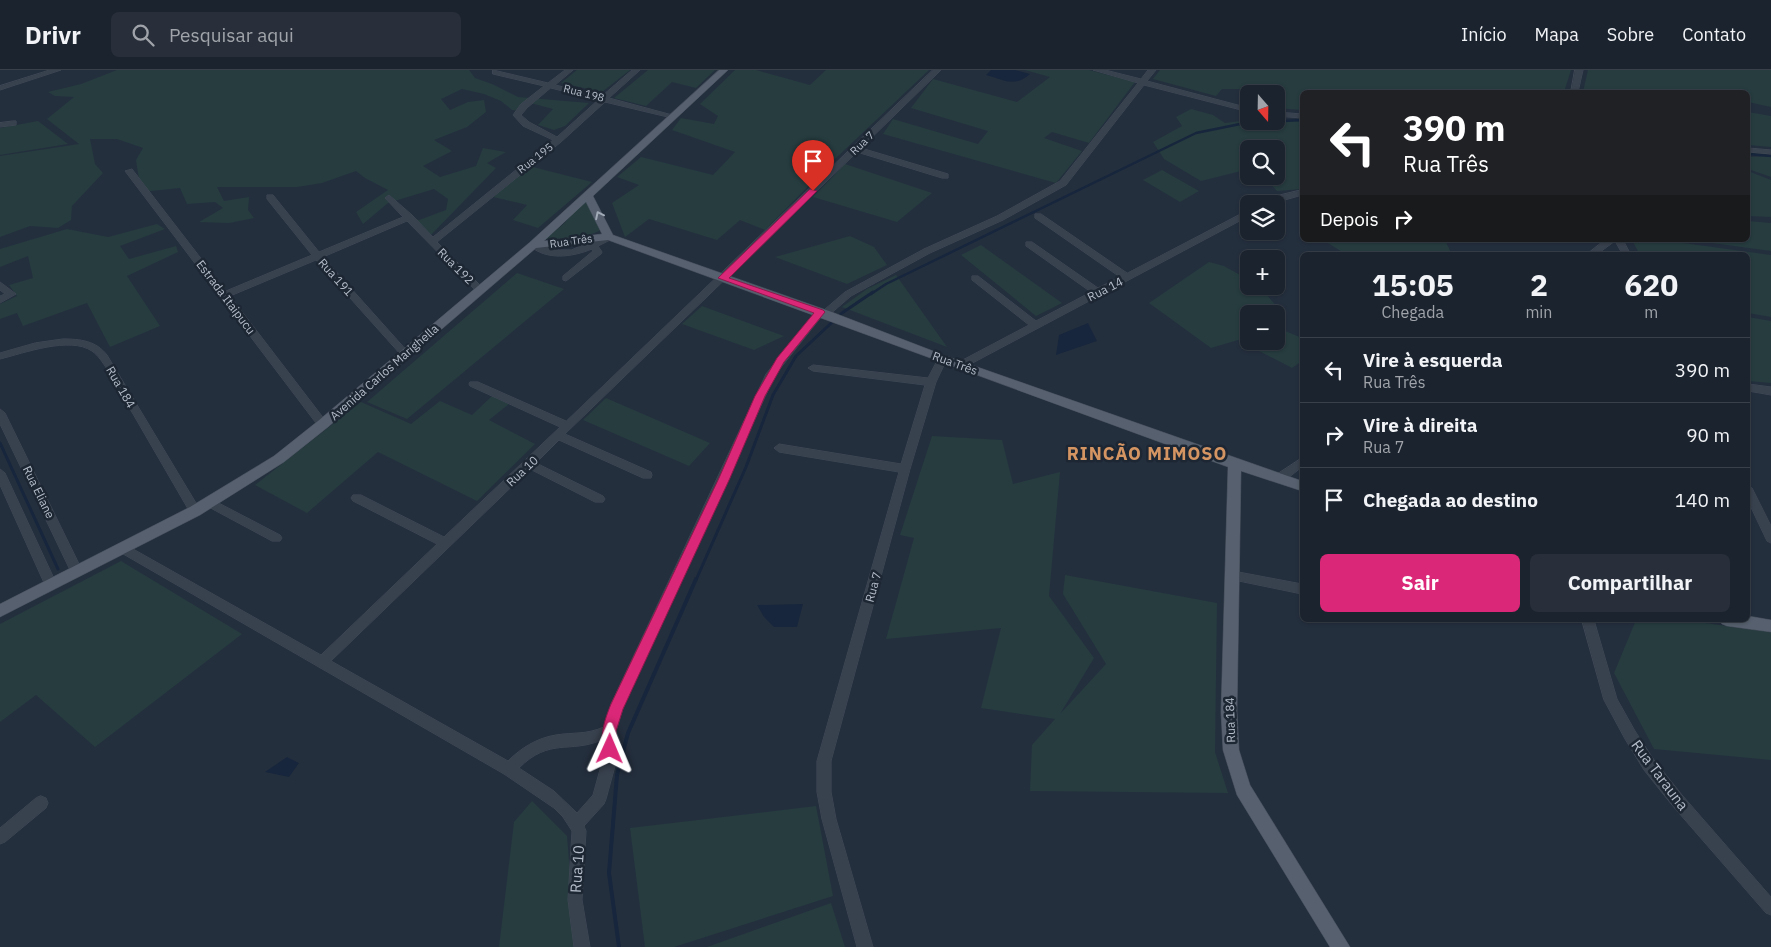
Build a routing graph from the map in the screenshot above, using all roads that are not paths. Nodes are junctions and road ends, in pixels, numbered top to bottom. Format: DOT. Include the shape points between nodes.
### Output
graph roads {
  1 [pos="57,70"];
  2 [pos="569,70"];
  3 [pos="636,70"];
  4 [pos="724,70"];
  5 [pos="937,70"];
  6 [pos="1097,70"];
  7 [pos="1152,70"];
  8 [pos="1579,70"];
  9 [pos="496,72"];
  10 [pos="1143,82"];
  11 [pos="549,84"];
  12 [pos="0,88"];
  13 [pos="1574,90"];
  14 [pos="604,98"];
  15 [pos="1240,108"];
  16 [pos="1285,115"];
  17 [pos="672,116"];
  18 [pos="1300,116"];
  19 [pos="13,123"];
  20 [pos="0,125"];
  21 [pos="558,140"];
  22 [pos="856,149"];
  23 [pos="1750,150"];
  24 [pos="1771,152"];
  25 [pos="129,171"];
  26 [pos="945,176"];
  27 [pos="1300,193"];
  28 [pos="587,195"];
  29 [pos="270,197"];
  30 [pos="1285,197"];
  31 [pos="389,198"];
  32 [pos="1038,216"];
  33 [pos="1240,217"];
  34 [pos="409,218"];
  35 [pos="609,237"];
  36 [pos="432,242"];
  37 [pos="1608,242"];
  38 [pos="1030,244"];
  39 [pos="532,245"];
  40 [pos="594,246"];
  41 [pos="1594,252"];
  42 [pos="317,256"];
  43 [pos="1127,277"];
  44 [pos="566,278"];
  45 [pos="723,278"];
  46 [pos="975,278"];
  47 [pos="0,285"];
  48 [pos="480,290"];
  49 [pos="1097,292"];
  50 [pos="225,295"];
  51 [pos="0,300"];
  52 [pos="823,313"];
  53 [pos="1035,325"];
  54 [pos="405,354"];
  55 [pos="0,356"];
  56 [pos="942,359"];
  57 [pos="961,366"];
  58 [pos="813,368"];
  59 [pos="931,382"];
  60 [pos="474,384"];
  61 [pos="1750,388"];
  62 [pos="1771,391"];
  63 [pos="0,413"];
  64 [pos="323,424"];
  65 [pos="568,426"];
  66 [pos="559,436"];
  67 [pos="779,448"];
  68 [pos="1300,463"];
  69 [pos="529,464"];
  70 [pos="1235,464"];
  71 [pos="905,469"];
  72 [pos="0,473"];
  73 [pos="647,475"];
  74 [pos="1280,478"];
  75 [pos="1300,485"];
  76 [pos="1750,495"];
  77 [pos="357,498"];
  78 [pos="599,499"];
  79 [pos="209,502"];
  80 [pos="195,511"];
  81 [pos="276,538"];
  82 [pos="1771,538"];
  83 [pos="445,543"];
  84 [pos="122,548"];
  85 [pos="77,572"];
  86 [pos="1233,576"];
  87 [pos="51,586"];
  88 [pos="1300,589"];
  89 [pos="0,611"];
  90 [pos="1589,622"];
  91 [pos="1742,622"];
  92 [pos="1771,626"];
  93 [pos="321,663"];
  94 [pos="609,731"];
  95 [pos="509,769"];
  96 [pos="41,803"];
  97 [pos="577,823"];
  98 [pos="0,837"];
  99 [pos="1771,908"];
  100 [pos="582,947"];
  101 [pos="865,947"];
  102 [pos="1341,947"];
  1 -- 12 [label="street"];
  2 -- 11 [label="street"];
  3 -- 14 [label="street, Rua 195"];
  4 -- 17 [label="main road, Avenida Carlos Marighella"];
  5 -- 22 [label="street, Rua 7"];
  6 -- 10 [label="street"];
  7 -- 10 [label="street"];
  8 -- 13 [label="street"];
  9 -- 11 [label="street, Rua 198"];
  10 -- 15 [label="street"];
  10 -- 52 [label="street" via="1063,183 1000,218 927,251 848,294"];
  11 -- 14 [label="street, Rua 198"];
  11 -- 21 [label="street" via="517,116"];
  14 -- 17 [label="street, Rua 198"];
  14 -- 21 [label="street, Rua 195"];
  16 -- 18 [label="street"];
  17 -- 28 [label="main road, Avenida Carlos Marighella"];
  19 -- 20 [label="street"];
  21 -- 36 [label="street, Rua 195"];
  22 -- 26 [label="street"];
  22 -- 45 [label="street, Rua 7"];
  23 -- 24 [label="street"];
  25 -- 50 [label="street, Estrada Itaipucu"];
  27 -- 30 [label="street"];
  35 -- 28 [label="main road, Rua Três, one-way"];
  28 -- 39 [label="main road, Avenida Carlos Marighella"];
  29 -- 42 [label="street, Rua 191"];
  31 -- 34 [label="street, Rua 192"];
  32 -- 43 [label="street"];
  33 -- 43 [label="street, Rua 14"];
  34 -- 36 [label="street, Rua 192"];
  34 -- 42 [label="street"];
  35 -- 39 [label="main road, Rua Três"];
  35 -- 40 [label="street"];
  35 -- 45 [label="main road, Rua Três"];
  36 -- 48 [label="street, Rua 192"];
  37 -- 41 [label="street"];
  38 -- 49 [label="street"];
  39 -- 40 [label="street" via="544,252 561,254"];
  39 -- 48 [label="main road, Avenida Carlos Marighella"];
  40 -- 44 [label="street" via="598,252"];
  42 -- 50 [label="street"];
  42 -- 54 [label="street, Rua 191"];
  43 -- 49 [label="street, Rua 14"];
  45 -- 52 [label="main road, Rua Três"];
  45 -- 65 [label="street, Rua 10"];
  46 -- 53 [label="street"];
  47 -- 51 [label="street" via="10,294"];
  48 -- 54 [label="main road, Avenida Carlos Marighella"];
  49 -- 53 [label="street, Rua 14"];
  50 -- 64 [label="street, Estrada Itaipucu"];
  52 -- 56 [label="main road, Rua Três"];
  52 -- 94 [label="street" via="780,360 760,396 616,708"];
  53 -- 57 [label="street, Rua 14"];
  54 -- 64 [label="main road, Avenida Carlos Marighella"];
  55 -- 80 [label="street, Rua 184" via="76,341 95,348 111,367"];
  56 -- 57 [label="main road, Rua Três"];
  56 -- 59 [label="street, Rua 7"];
  57 -- 70 [label="main road, Rua Três"];
  58 -- 59 [label="street"];
  59 -- 71 [label="street, Rua 7"];
  60 -- 65 [label="street"];
  61 -- 62 [label="street"];
  63 -- 85 [label="street, Rua Eliane"];
  64 -- 79 [label="main road, Avenida Carlos Marighella" via="279,459"];
  65 -- 66 [label="street, Rua 10"];
  66 -- 69 [label="street, Rua 10"];
  66 -- 73 [label="street"];
  67 -- 71 [label="street"];
  68 -- 74 [label="street"];
  69 -- 78 [label="street"];
  69 -- 83 [label="street, Rua 10"];
  70 -- 74 [label="main road, Rua Três"];
  70 -- 86 [label="main road, Rua 184"];
  71 -- 101 [label="street, Rua 7" via="824,762 824,792 829,819"];
  72 -- 87 [label="street"];
  74 -- 75 [label="main road, Rua Três"];
  76 -- 82 [label="street"];
  77 -- 83 [label="street"];
  79 -- 80 [label="main road, Avenida Carlos Marighella"];
  79 -- 81 [label="street"];
  80 -- 84 [label="main road, Avenida Carlos Marighella"];
  83 -- 93 [label="street, Rua 10"];
  84 -- 85 [label="main road, Avenida Carlos Marighella"];
  84 -- 93 [label="street"];
  85 -- 87 [label="main road, Avenida Carlos Marighella"];
  86 -- 88 [label="street"];
  86 -- 102 [label="main road, Rua 184" via="1229,712 1231,750 1236,768 1243,789"];
  87 -- 89 [label="main road, Avenida Carlos Marighella"];
  90 -- 99 [label="street, Rua Tarauna" via="1611,700 1649,765"];
  91 -- 92 [label="main road"];
  93 -- 95 [label="street"];
  94 -- 95 [label="street" via="590,739 540,745"];
  94 -- 97 [label="street" via="608,766 599,799"];
  95 -- 97 [label="street" via="568,810"];
  96 -- 98 [label="street"];
  97 -- 100 [label="street, Rua 10" via="579,848 575,900"];
}
